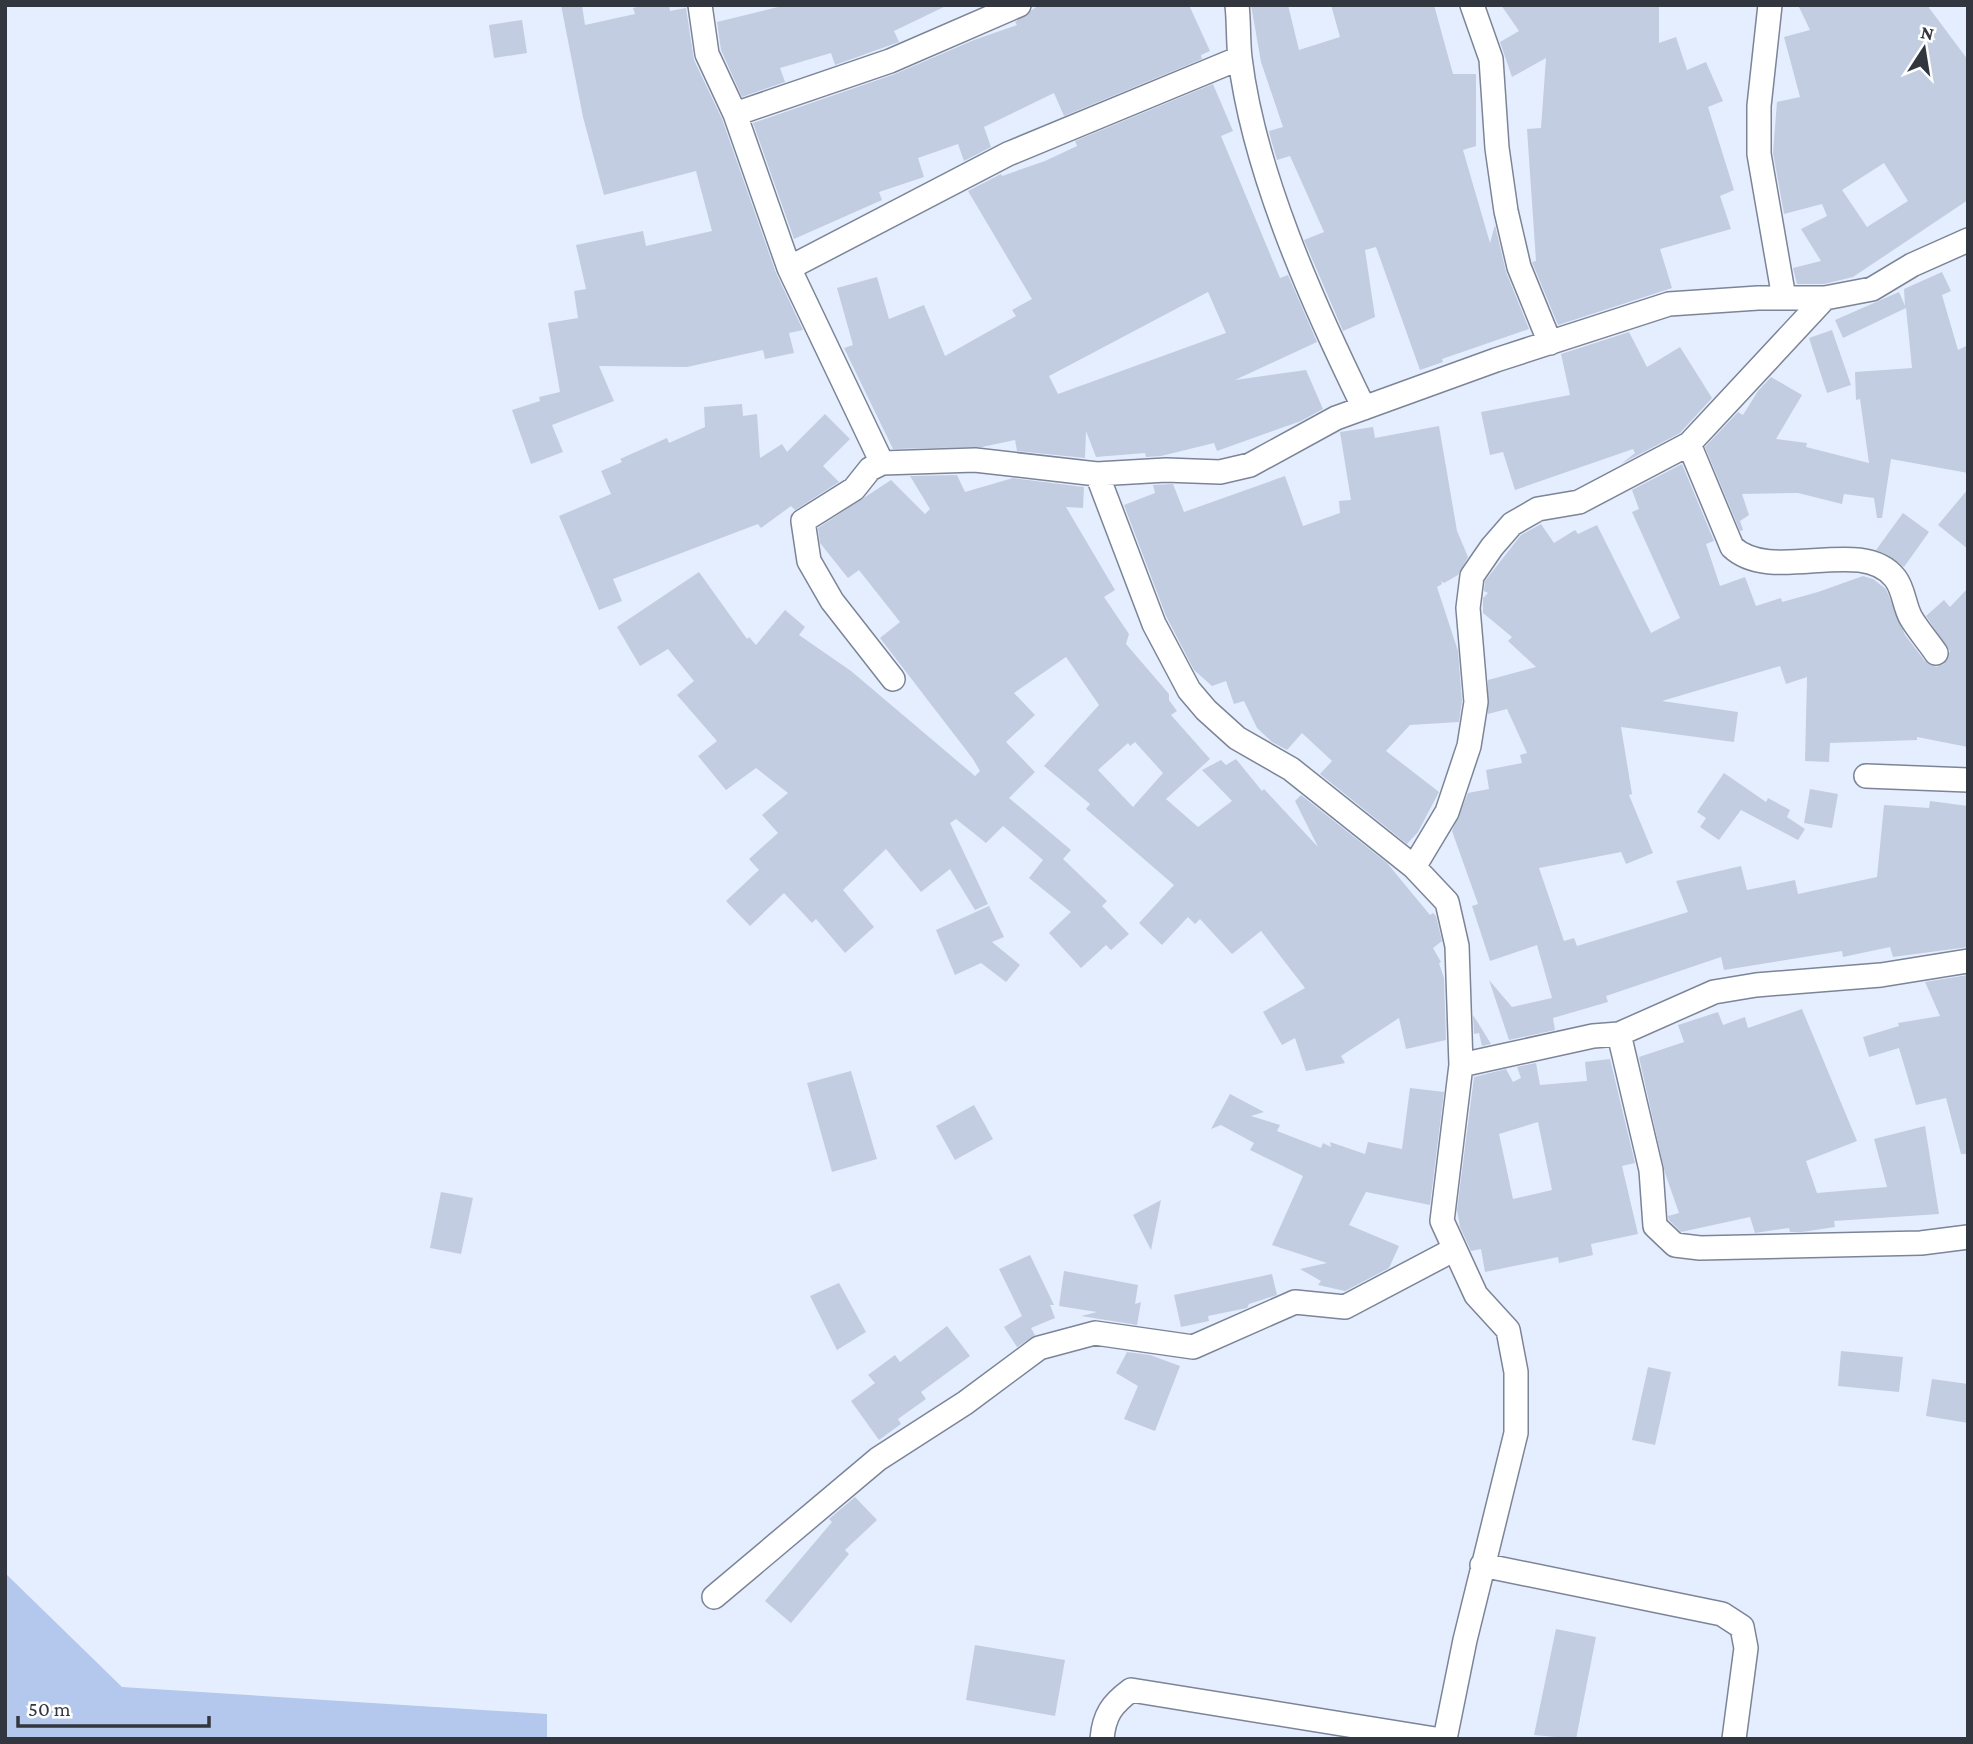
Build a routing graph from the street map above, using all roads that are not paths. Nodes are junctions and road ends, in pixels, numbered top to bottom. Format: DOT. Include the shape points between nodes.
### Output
graph roads {
  1 [pos="700,5"];
  2 [pos="1019,5"];
  3 [pos="1237,5"];
  4 [pos="1472,5"];
  5 [pos="1770,5"];
  6 [pos="1240,58"];
  7 [pos="735,114"];
  8 [pos="1966,248"];
  9 [pos="789,268"];
  10 [pos="1784,298"];
  11 [pos="1825,298"];
  12 [pos="1550,343"];
  13 [pos="1364,408"];
  14 [pos="1689,444"];
  15 [pos="882,463"];
  16 [pos="1097,474"];
  17 [pos="1936,653"];
  18 [pos="892,678"];
  19 [pos="1866,776"];
  20 [pos="1968,780"];
  21 [pos="1415,867"];
  22 [pos="1968,961"];
  23 [pos="1619,1034"];
  24 [pos="1461,1065"];
  25 [pos="1968,1237"];
  26 [pos="1455,1249"];
  27 [pos="1482,1565"];
  28 [pos="713,1597"];
  29 [pos="1102,1739"];
  30 [pos="1435,1739"];
  31 [pos="1445,1739"];
  32 [pos="1734,1739"];
  1 -- 7 [label="street" via="707,54"];
  2 -- 7 [label="street" via="890,61"];
  3 -- 6 [label="street"];
  4 -- 12 [label="street" via="1491,59 1506,211 1520,267"];
  5 -- 10 [label="street" via="1759,106 1759,154"];
  6 -- 9 [label="street" via="1008,154"];
  6 -- 13 [label="street" via="1254,131 1273,193"];
  7 -- 9 [label="street"];
  8 -- 11 [label="street" via="1912,265 1872,289"];
  9 -- 15 [label="street"];
  10 -- 11 [label="street"];
  10 -- 12 [label="street" via="1669,304"];
  11 -- 14 [label="street"];
  12 -- 13 [label="street"];
  13 -- 16 [label="street" via="1336,418 1250,465 1220,472"];
  14 -- 17 [label="street" via="1732,547 1742,556 1769,562 1860,561 1884,569 1896,579 1911,617"];
  14 -- 21 [label="street" via="1579,502 1538,509 1512,524 1472,576 1468,608 1476,702 1469,746 1447,812"];
  15 -- 16 [label="street" via="975,460"];
  15 -- 18 [label="street" via="870,469 854,489 803,521 808,561 832,601"];
  16 -- 21 [label="street" via="1154,624 1189,690 1237,738 1291,769"];
  19 -- 20 [label="street"];
  21 -- 24 [label="street" via="1447,902 1450,913 1457,946"];
  22 -- 23 [label="street" via="1714,992"];
  23 -- 24 [label="street"];
  23 -- 25 [label="street" via="1651,1170 1656,1226 1675,1245 1852,1245"];
  24 -- 26 [label="street" via="1442,1221"];
  26 -- 27 [label="street" via="1476,1295 1508,1330 1516,1372 1516,1433"];
  26 -- 28 [label="street" via="1345,1307 1295,1302 1193,1347 1095,1333 1039,1348 878,1459"];
  27 -- 31 [label="street"];
  27 -- 32 [label="street" via="1722,1614 1741,1627 1746,1648"];
  29 -- 30 [label="street" via="1103,1718 1131,1690"];
}
